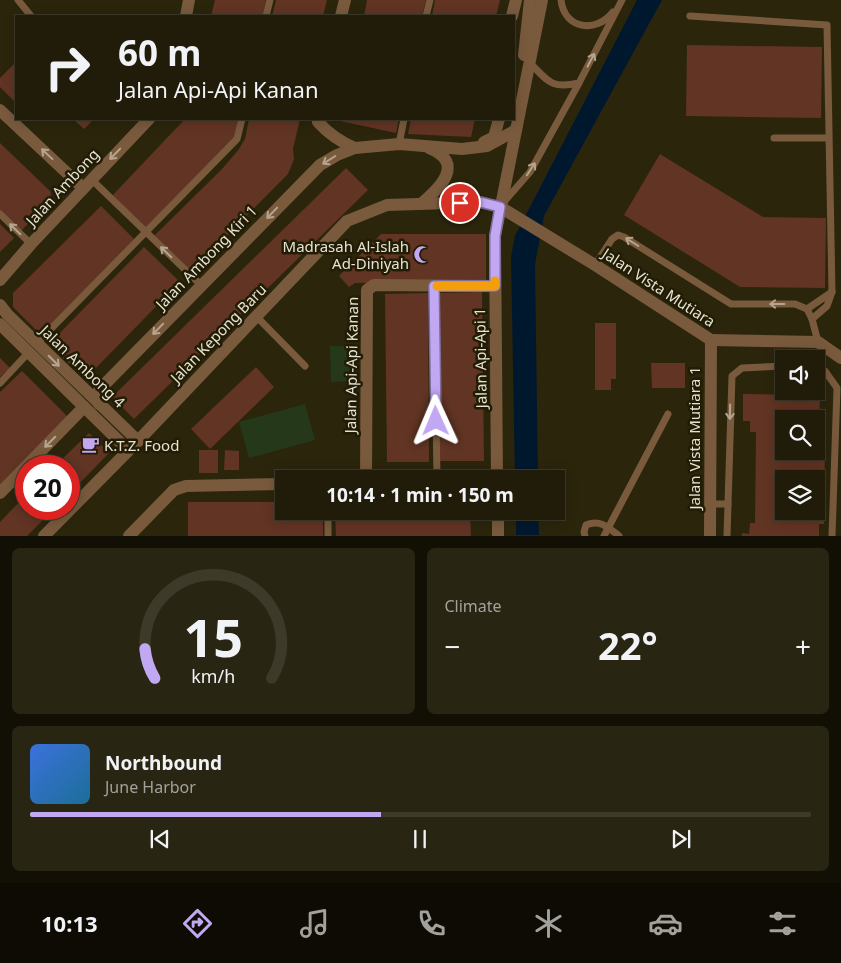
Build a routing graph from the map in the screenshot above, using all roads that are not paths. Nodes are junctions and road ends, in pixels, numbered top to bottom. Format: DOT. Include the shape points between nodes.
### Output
graph roads {
  1 [pos="18,0"];
  2 [pos="189,0"];
  3 [pos="270,0"];
  4 [pos="345,0"];
  5 [pos="430,0"];
  6 [pos="516,0"];
  7 [pos="530,0"];
  8 [pos="542,0"];
  9 [pos="561,0"];
  10 [pos="622,0"];
  11 [pos="30,15"];
  12 [pos="186,15"];
  13 [pos="266,15"];
  14 [pos="342,15"];
  15 [pos="426,15"];
  16 [pos="512,15"];
  17 [pos="690,16"];
  18 [pos="530,62"];
  19 [pos="579,82"];
  20 [pos="0,110"];
  21 [pos="148,120"];
  22 [pos="242,120"];
  23 [pos="319,120"];
  24 [pos="404,120"];
  25 [pos="499,120"];
  26 [pos="516,130"];
  27 [pos="774,138"];
  28 [pos="828,138"];
  29 [pos="399,144"];
  30 [pos="425,146"];
  31 [pos="355,148"];
  32 [pos="462,149"];
  33 [pos="87,184"];
  34 [pos="421,204"];
  35 [pos="500,207"];
  36 [pos="0,214"];
  37 [pos="146,232"];
  38 [pos="31,244"];
  39 [pos="595,265"];
  40 [pos="0,279"];
  41 [pos="202,286"];
  42 [pos="434,286"];
  43 [pos="495,286"];
  44 [pos="832,292"];
  45 [pos="806,309"];
  46 [pos="2,314"];
  47 [pos="256,316"];
  48 [pos="812,319"];
  49 [pos="711,340"];
  50 [pos="818,342"];
  51 [pos="33,348"];
  52 [pos="841,358"];
  53 [pos="305,366"];
  54 [pos="775,366"];
  55 [pos="825,371"];
  56 [pos="0,383"];
  57 [pos="99,404"];
  58 [pos="84,407"];
  59 [pos="668,414"];
  60 [pos="138,441"];
  61 [pos="128,450"];
  62 [pos="366,470"];
  63 [pos="437,470"];
  64 [pos="497,470"];
  65 [pos="275,484"];
  66 [pos="0,493"];
  67 [pos="710,504"];
  68 [pos="728,504"];
  69 [pos="328,520"];
  70 [pos="498,520"];
  71 [pos="608,527"];
  72 [pos="44,536"];
  73 [pos="129,536"];
  74 [pos="328,536"];
  75 [pos="498,536"];
  76 [pos="584,536"];
  77 [pos="604,536"];
  78 [pos="619,536"];
  79 [pos="710,536"];
  80 [pos="727,536"];
  81 [pos="832,536"];
  1 -- 11 [label="lane"];
  2 -- 12 [label="street"];
  3 -- 13 [label="lane"];
  4 -- 14 [label="street"];
  5 -- 15 [label="lane"];
  6 -- 16 [label="street"];
  7 -- 26 [label="street"];
  8 -- 18 [label="street"];
  9 -- 10 [label="lane" via="562,10 572,22 586,26 598,25 608,18"];
  19 -- 10 [label="lane, one-way"];
  17 -- 28 [label="lane" via="827,25"];
  18 -- 19 [label="lane" via="550,82 564,86"];
  18 -- 26 [label="street"];
  35 -- 19 [label="lane, one-way" via="530,172"];
  33 -- 20 [label="street, one-way"];
  21 -- 33 [label="street, Jalan Ambong, one-way"];
  22 -- 37 [label="lane" via="237,139"];
  23 -- 31 [label="street" via="329,133"];
  24 -- 29 [label="lane"];
  25 -- 32 [label="street" via="494,136"];
  26 -- 32 [label="street, Jalan Ambong Kiri 1" via="487,146"];
  26 -- 35 [label="street, Jalan Api-Api 1"];
  27 -- 28 [label="lane"];
  28 -- 44 [label="lane"];
  29 -- 30 [label="street, Jalan Ambong Kiri 1"];
  29 -- 31 [label="street, Jalan Ambong Kiri 1"];
  30 -- 32 [label="street, Jalan Ambong Kiri 1"];
  30 -- 34 [label="street" via="439,152 448,165 446,177 438,190"];
  31 -- 41 [label="street, Jalan Ambong Kiri 1, one-way" via="320,165"];
  33 -- 37 [label="lane"];
  33 -- 38 [label="street, Jalan Ambong"];
  34 -- 35 [label="street, Jalan Kepong Baru" via="480,202"];
  34 -- 47 [label="street, Jalan Kepong Baru" via="387,205 347,221"];
  35 -- 39 [label="street, Jalan Vista Mutiara"];
  35 -- 43 [label="street, Jalan Api-Api 1" via="495,236"];
  38 -- 36 [label="lane, one-way"];
  41 -- 37 [label="lane, one-way"];
  37 -- 51 [label="lane"];
  38 -- 40 [label="street, Jalan Ambong"];
  45 -- 39 [label="lane, one-way" via="795,304 731,304 618,235"];
  39 -- 49 [label="street, Jalan Vista Mutiara"];
  41 -- 57 [label="street, Jalan Ambong Kiri 1, one-way" via="100,389 96,396"];
  42 -- 43 [label="street, Jalan Api-Api Kanan"];
  42 -- 62 [label="street, Jalan Api-Api Kanan" via="374,286 367,290"];
  42 -- 63 [label="lane"];
  43 -- 64 [label="street, Jalan Api-Api 1"];
  44 -- 45 [label="lane"];
  44 -- 48 [label="lane" via="827,306"];
  45 -- 48 [label="lane"];
  46 -- 51 [label="street, Jalan Ambong 4"];
  47 -- 53 [label="lane"];
  47 -- 60 [label="street, Jalan Kepong Baru"];
  48 -- 50 [label="lane"];
  49 -- 50 [label="street, Jalan Vista Mutiara"];
  49 -- 67 [label="street, Jalan Vista Mutiara 1"];
  50 -- 52 [label="street"];
  51 -- 56 [label="lane"];
  51 -- 57 [label="street, Jalan Ambong 4, one-way"];
  51 -- 58 [label="street, Jalan Ambong 4"];
  54 -- 68 [label="lane, one-way" via="742,368 732,376"];
  55 -- 81 [label="lane" via="836,388"];
  57 -- 60 [label="street, Jalan Ambong 4"];
  58 -- 61 [label="street, Jalan Ambong 4"];
  58 -- 66 [label="street, one-way"];
  59 -- 71 [label="lane"];
  60 -- 61 [label="street, Jalan Kepong Baru"];
  61 -- 72 [label="street, Jalan Kepong Baru"];
  65 -- 73 [label="street" via="186,486 174,490"];
  67 -- 68 [label="lane"];
  67 -- 79 [label="street, Jalan Vista Mutiara 1"];
  68 -- 80 [label="lane"];
  69 -- 74 [label="lane"];
  70 -- 75 [label="street"];
  71 -- 76 [label="lane" via="593,522 586,525"];
  71 -- 77 [label="lane"];
  71 -- 78 [label="lane"];
}
